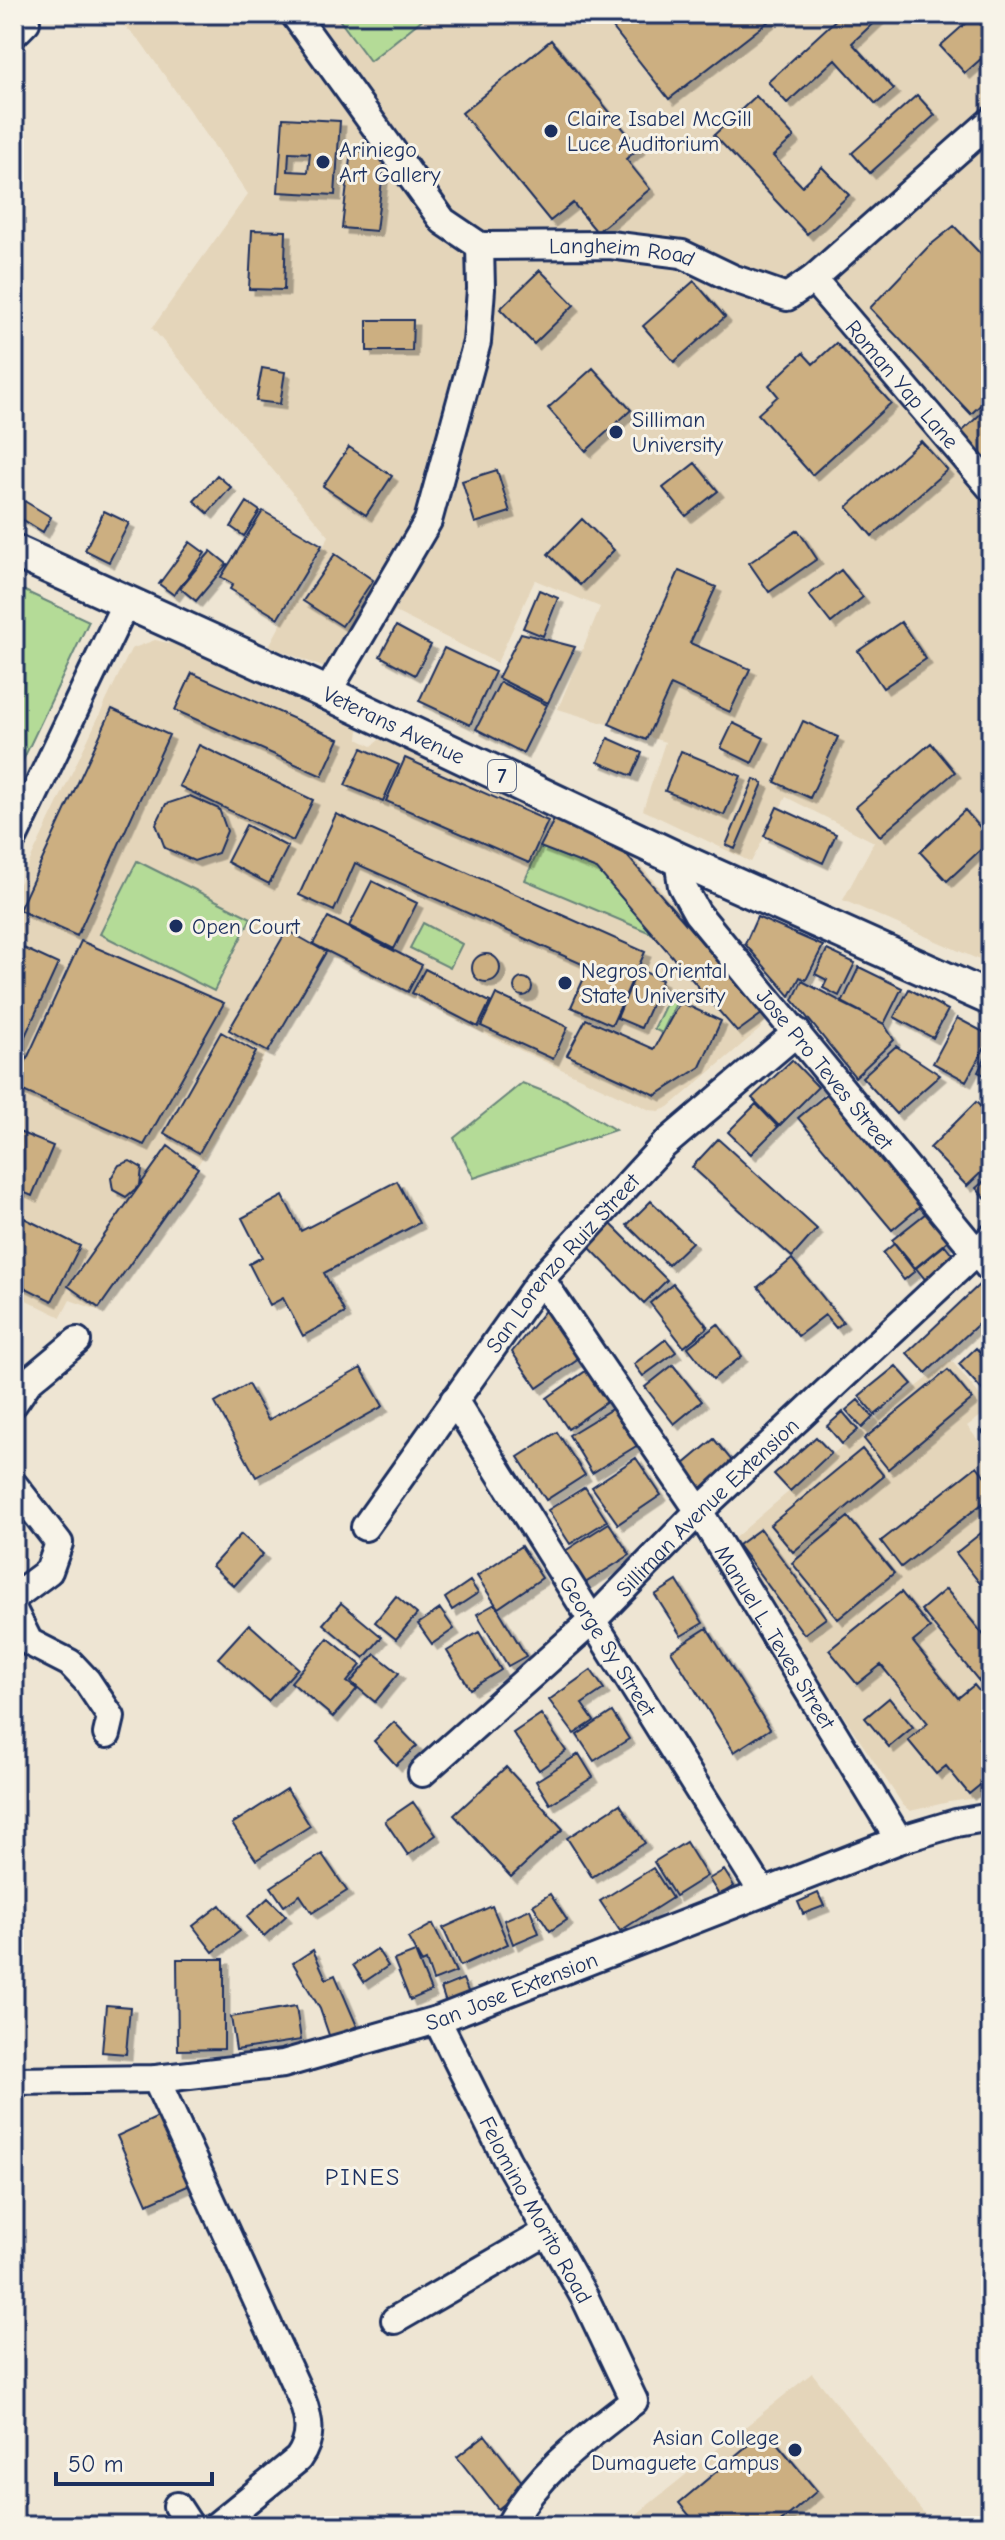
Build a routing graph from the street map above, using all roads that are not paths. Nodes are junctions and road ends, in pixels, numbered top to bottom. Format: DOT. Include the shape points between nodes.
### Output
graph roads {
  1 [pos="294,14"];
  2 [pos="991,121"];
  3 [pos="480,246"];
  4 [pos="813,279"];
  5 [pos="991,488"];
  6 [pos="14,551"];
  7 [pos="126,602"];
  8 [pos="327,693"];
  9 [pos="14,837"];
  10 [pos="678,859"];
  11 [pos="991,999"];
  12 [pos="797,1032"];
  13 [pos="986,1253"];
  14 [pos="541,1279"];
  15 [pos="77,1341"];
  16 [pos="22,1376"];
  17 [pos="454,1400"];
  18 [pos="14,1403"];
  19 [pos="14,1485"];
  20 [pos="699,1511"];
  21 [pos="365,1527"];
  22 [pos="14,1597"];
  23 [pos="14,1612"];
  24 [pos="592,1621"];
  25 [pos="107,1734"];
  26 [pos="422,1773"];
  27 [pos="991,1817"];
  28 [pos="899,1840"];
  29 [pos="763,1893"];
  30 [pos="437,2020"];
  31 [pos="156,2079"];
  32 [pos="14,2081"];
  33 [pos="547,2232"];
  34 [pos="395,2320"];
  35 [pos="216,2526"];
  36 [pos="509,2526"];
  1 -- 3 [label="street" via="443,221"];
  2 -- 4 [label="street, Langheim Road"];
  3 -- 4 [label="street, Langheim Road" via="610,245 682,254 787,297"];
  3 -- 8 [label="street" via="477,342 428,521"];
  4 -- 5 [label="street, Roman Yap Lane"];
  6 -- 7 [label="main road, Veterans Avenue / 7"];
  7 -- 8 [label="main road, Veterans Avenue / 7"];
  7 -- 9 [label="street"];
  8 -- 10 [label="main road, Veterans Avenue / 7"];
  10 -- 11 [label="main road, Veterans Avenue / 7"];
  10 -- 12 [label="street, Jose Pro Teves Street" via="682,886 697,913"];
  12 -- 13 [label="street, Jose Pro Teves Street"];
  12 -- 14 [label="street, San Lorenzo Ruiz Street" via="664,1145"];
  13 -- 20 [label="street, Silliman Avenue Extension"];
  14 -- 17 [label="street, San Lorenzo Ruiz Street"];
  14 -- 20 [label="street, Manuel L. Teves Street"];
  15 -- 16 [label="street"];
  16 -- 18 [label="street"];
  17 -- 21 [label="street, San Lorenzo Ruiz Street"];
  17 -- 24 [label="street, George Sy Street"];
  19 -- 22 [label="street" via="59,1543 49,1571"];
  20 -- 24 [label="street, Silliman Avenue Extension"];
  20 -- 28 [label="street, Manuel L. Teves Street"];
  23 -- 25 [label="street" via="29,1642 70,1663 87,1681 111,1717"];
  24 -- 26 [label="street, Silliman Avenue Extension"];
  24 -- 29 [label="street, George Sy Street"];
  27 -- 28 [label="street, San Jose Extension"];
  28 -- 29 [label="street, San Jose Extension"];
  29 -- 30 [label="street, San Jose Extension"];
  30 -- 31 [label="street, San Jose Extension" via="283,2064"];
  30 -- 33 [label="street, Felomino Morito Road"];
  31 -- 32 [label="street, San Jose Extension"];
  31 -- 35 [label="street" via="309,2423 310,2436 298,2459"];
  33 -- 34 [label="street"];
  33 -- 36 [label="street, Felomino Morito Road" via="599,2324 634,2401 563,2458"];
}
